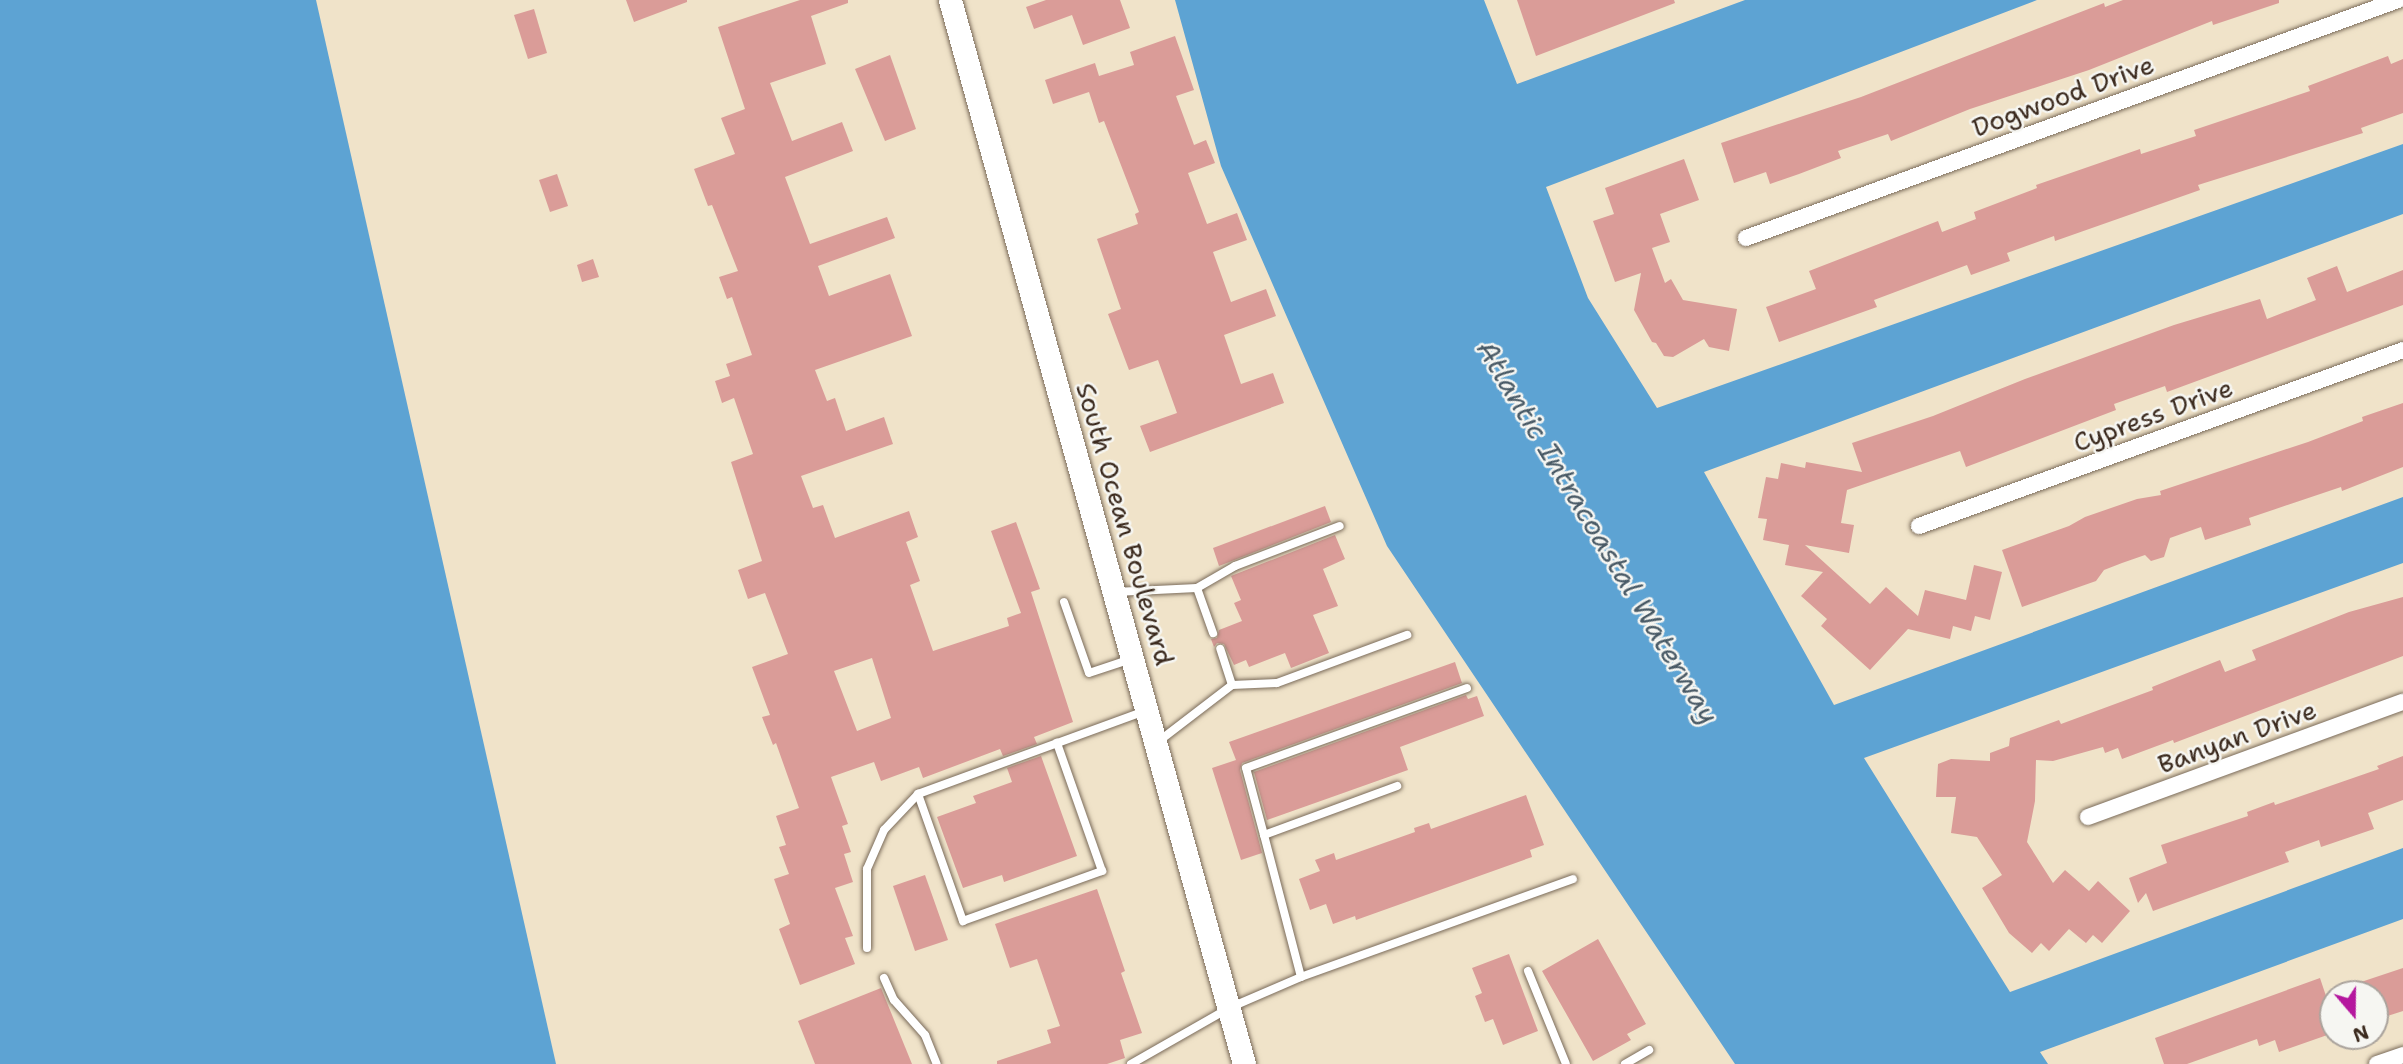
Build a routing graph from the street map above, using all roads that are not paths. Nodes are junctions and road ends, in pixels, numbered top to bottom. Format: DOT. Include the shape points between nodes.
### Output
graph roads {
  1 [pos="950,0"];
  2 [pos="2398,0"];
  3 [pos="1745,238"];
  4 [pos="2403,350"];
  5 [pos="1340,526"];
  6 [pos="1919,526"];
  7 [pos="1197,587"];
  8 [pos="1115,592"];
  9 [pos="1064,602"];
  10 [pos="1213,633"];
  11 [pos="1407,635"];
  12 [pos="1220,649"];
  13 [pos="1134,658"];
  14 [pos="1232,685"];
  15 [pos="1467,688"];
  16 [pos="2403,702"];
  17 [pos="1148,710"];
  18 [pos="1057,743"];
  19 [pos="1157,743"];
  20 [pos="1397,786"];
  21 [pos="918,794"];
  22 [pos="2088,817"];
  23 [pos="1264,835"];
  24 [pos="1573,879"];
  25 [pos="867,948"];
  26 [pos="1528,971"];
  27 [pos="1301,977"];
  28 [pos="884,978"];
  29 [pos="1229,1008"];
  30 [pos="1649,1050"];
  31 [pos="2403,1055"];
  32 [pos="1564,1063"];
  33 [pos="937,1064"];
  34 [pos="1130,1064"];
  35 [pos="1244,1064"];
  36 [pos="1575,1064"];
  37 [pos="1625,1064"];
  38 [pos="2377,1064"];
  1 -- 8 [label="main road, South Ocean Boulevard"];
  2 -- 3 [label="street, Dogwood Drive"];
  4 -- 6 [label="street, Cypress Drive"];
  5 -- 7 [label="lane" via="1235,566"];
  7 -- 8 [label="lane"];
  7 -- 10 [label="lane"];
  8 -- 13 [label="main road, South Ocean Boulevard"];
  9 -- 13 [label="lane" via="1089,673"];
  11 -- 14 [label="lane" via="1277,683"];
  12 -- 14 [label="lane"];
  13 -- 17 [label="main road, South Ocean Boulevard"];
  14 -- 19 [label="lane"];
  15 -- 23 [label="lane" via="1246,768"];
  16 -- 22 [label="street, Banyan Drive"];
  17 -- 18 [label="lane"];
  17 -- 19 [label="main road, South Ocean Boulevard"];
  18 -- 21 [label="lane"];
  18 -- 21 [label="lane" via="1102,871 963,921"];
  19 -- 29 [label="main road, South Ocean Boulevard"];
  20 -- 23 [label="lane"];
  21 -- 25 [label="lane" via="884,830 867,869"];
  23 -- 27 [label="lane"];
  24 -- 27 [label="lane"];
  26 -- 32 [label="lane"];
  27 -- 29 [label="lane"];
  28 -- 33 [label="lane" via="894,1000 925,1035"];
  29 -- 34 [label="lane"];
  29 -- 35 [label="main road, South Ocean Boulevard"];
  30 -- 37 [label="lane"];
  31 -- 38 [label="street"];
  32 -- 36 [label="lane"];
}
